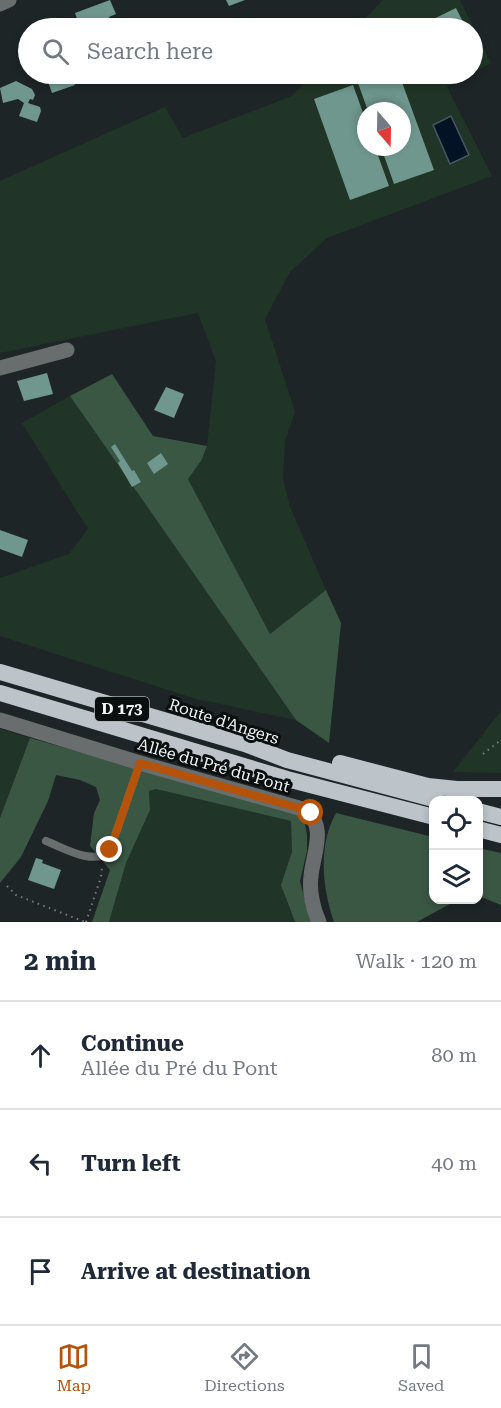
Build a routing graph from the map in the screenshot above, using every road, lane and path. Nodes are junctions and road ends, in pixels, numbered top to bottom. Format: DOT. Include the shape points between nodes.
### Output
graph roads {
  1 [pos="9,0"];
  2 [pos="0,4"];
  3 [pos="67,351"];
  4 [pos="0,368"];
  5 [pos="0,672"];
  6 [pos="0,693"];
  7 [pos="0,720"];
  8 [pos="501,740"];
  9 [pos="245,744"];
  10 [pos="483,754"];
  11 [pos="140,763"];
  12 [pos="501,789"];
  13 [pos="429,799"];
  14 [pos="483,812"];
  15 [pos="429,816"];
  16 [pos="501,816"];
  17 [pos="483,830"];
  18 [pos="501,835"];
  19 [pos="46,841"];
  20 [pos="100,858"];
  21 [pos="7,886"];
  22 [pos="85,922"];
  23 [pos="318,922"];
  1 -- 2 [label="street"];
  3 -- 4 [label="street"];
  5 -- 9 [label="highway, Route d'Angers / D 173"];
  6 -- 15 [label="highway, D 173" via="287,779"];
  7 -- 11 [label="street, Allée du Pré du Pont"];
  8 -- 10 [label="path"];
  9 -- 12 [label="highway" via="277,747 428,786"];
  9 -- 13 [label="highway, Route d'Angers / D 173" via="287,760"];
  11 -- 20 [label="lane" via="110,850"];
  11 -- 23 [label="street, Allée du Pré du Pont" via="311,813 318,841 311,882"];
  14 -- 16 [label="highway"];
  17 -- 18 [label="highway"];
  19 -- 20 [label="lane"];
  20 -- 22 [label="path" via="101,876"];
  21 -- 22 [label="path" via="16,895"];
}
